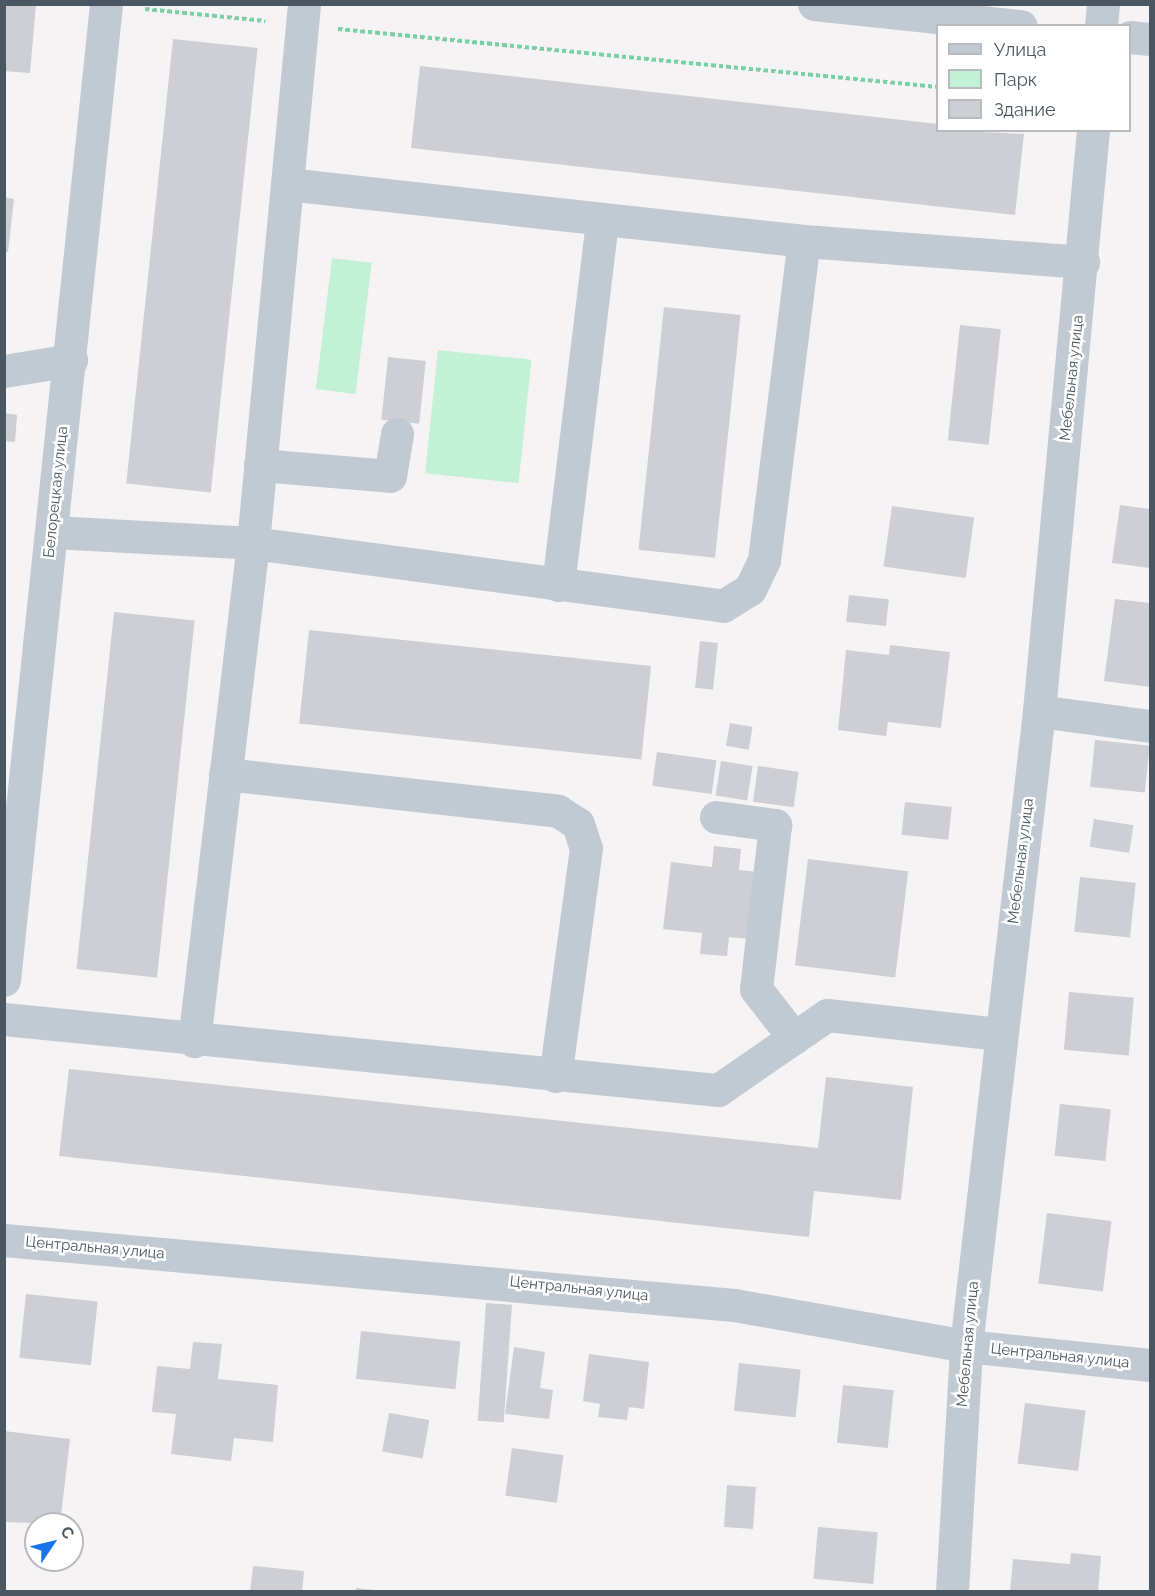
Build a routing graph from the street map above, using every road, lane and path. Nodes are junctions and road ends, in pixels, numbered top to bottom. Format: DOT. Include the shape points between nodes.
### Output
graph roads {
  1 [pos="106,4"];
  2 [pos="146,4"];
  3 [pos="814,4"];
  4 [pos="1103,4"];
  5 [pos="858,7"];
  6 [pos="303,15"];
  7 [pos="1004,24"];
  8 [pos="1101,24"];
  9 [pos="1131,37"];
  10 [pos="1150,39"];
  11 [pos="936,87"];
  12 [pos="1093,132"];
  13 [pos="287,184"];
  14 [pos="602,220"];
  15 [pos="804,241"];
  16 [pos="1083,262"];
  17 [pos="71,360"];
  18 [pos="4,371"];
  19 [pos="397,434"];
  20 [pos="260,465"];
  21 [pos="52,532"];
  22 [pos="254,543"];
  23 [pos="558,585"];
  24 [pos="1039,711"];
  25 [pos="1150,726"];
  26 [pos="225,774"];
  27 [pos="15,785"];
  28 [pos="716,817"];
  29 [pos="4,980"];
  30 [pos="4,1019"];
  31 [pos="1000,1034"];
  32 [pos="794,1038"];
  33 [pos="194,1041"];
  34 [pos="555,1076"];
  35 [pos="4,1240"];
  36 [pos="966,1346"];
  37 [pos="1150,1365"];
  38 [pos="952,1592"];
  1 -- 17 [label="street, Белорецкая улица"];
  2 -- 6 [label="path" via="145,10"];
  3 -- 5 [label="street"];
  4 -- 8 [label="street"];
  5 -- 7 [label="street"];
  6 -- 11 [label="path"];
  6 -- 13 [label="street"];
  9 -- 10 [label="street"];
  12 -- 16 [label="street, Мебельная улица"];
  13 -- 14 [label="street"];
  13 -- 20 [label="street"];
  14 -- 15 [label="street"];
  14 -- 23 [label="street"];
  15 -- 16 [label="street"];
  15 -- 23 [label="street" via="764,560 750,589 723,606"];
  16 -- 24 [label="street, Мебельная улица"];
  17 -- 18 [label="street"];
  17 -- 21 [label="street, Белорецкая улица"];
  19 -- 20 [label="street" via="390,476"];
  20 -- 22 [label="street"];
  21 -- 22 [label="street"];
  21 -- 27 [label="street, Белорецкая улица"];
  22 -- 23 [label="street"];
  22 -- 26 [label="street"];
  24 -- 25 [label="street"];
  24 -- 31 [label="street, Мебельная улица"];
  26 -- 33 [label="street"];
  26 -- 34 [label="street" via="558,811 578,824 586,848"];
  27 -- 29 [label="street, Белорецкая улица"];
  28 -- 32 [label="street" via="775,825 756,989"];
  30 -- 33 [label="street"];
  31 -- 32 [label="street" via="827,1015"];
  31 -- 36 [label="street, Мебельная улица"];
  32 -- 34 [label="street" via="718,1090"];
  33 -- 34 [label="street"];
  35 -- 36 [label="street, Центральная улица" via="735,1305"];
  36 -- 37 [label="street, Центральная улица"];
  36 -- 38 [label="street, Мебельная улица"];
}
